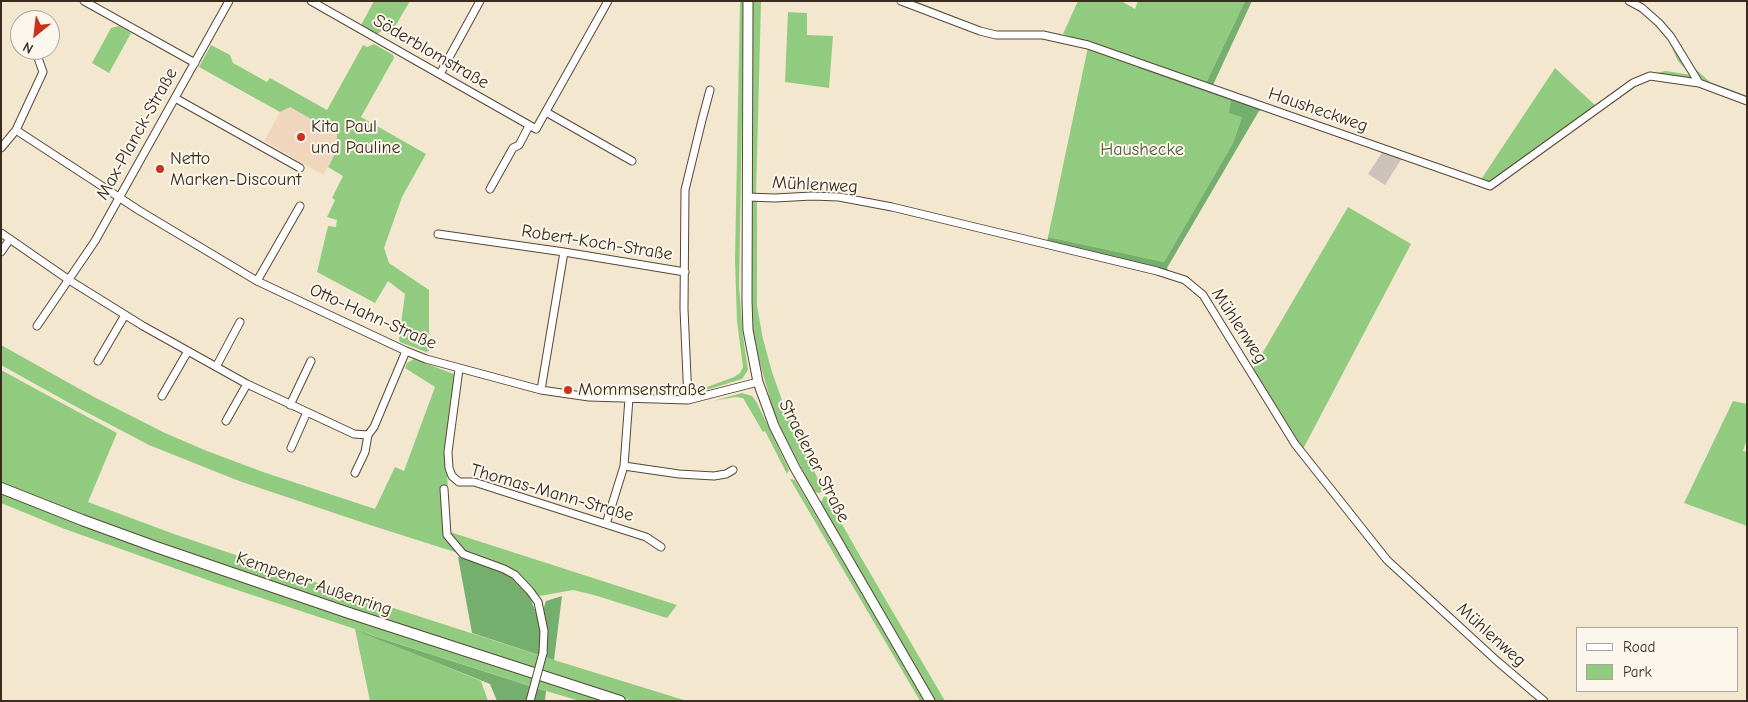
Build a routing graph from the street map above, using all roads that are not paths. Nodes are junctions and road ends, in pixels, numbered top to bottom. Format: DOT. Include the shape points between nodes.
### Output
graph roads {
  1 [pos="84,1"];
  2 [pos="229,1"];
  3 [pos="311,1"];
  4 [pos="480,1"];
  5 [pos="608,1"];
  6 [pos="748,1"];
  7 [pos="901,1"];
  8 [pos="1629,1"];
  9 [pos="39,60"];
  10 [pos="195,63"];
  11 [pos="440,74"];
  12 [pos="1699,82"];
  13 [pos="710,90"];
  14 [pos="175,98"];
  15 [pos="1747,100"];
  16 [pos="546,112"];
  17 [pos="532,128"];
  18 [pos="16,130"];
  19 [pos="1,148"];
  20 [pos="632,161"];
  21 [pos="300,168"];
  22 [pos="490,189"];
  23 [pos="746,197"];
  24 [pos="119,198"];
  25 [pos="300,206"];
  26 [pos="1,232"];
  27 [pos="438,234"];
  28 [pos="10,239"];
  29 [pos="1,252"];
  30 [pos="564,252"];
  31 [pos="685,272"];
  32 [pos="68,280"];
  33 [pos="258,281"];
  34 [pos="125,315"];
  35 [pos="240,322"];
  36 [pos="37,326"];
  37 [pos="406,351"];
  38 [pos="188,352"];
  39 [pos="98,361"];
  40 [pos="311,361"];
  41 [pos="216,367"];
  42 [pos="459,369"];
  43 [pos="758,382"];
  44 [pos="247,384"];
  45 [pos="541,390"];
  46 [pos="162,396"];
  47 [pos="629,398"];
  48 [pos="688,400"];
  49 [pos="290,405"];
  50 [pos="307,412"];
  51 [pos="226,421"];
  52 [pos="368,435"];
  53 [pos="291,448"];
  54 [pos="624,466"];
  55 [pos="732,470"];
  56 [pos="355,473"];
  57 [pos="1,488"];
  58 [pos="444,489"];
  59 [pos="606,524"];
  60 [pos="661,547"];
  61 [pos="530,701"];
  62 [pos="620,701"];
  63 [pos="930,701"];
  64 [pos="1544,701"];
  1 -- 10 [label="street"];
  2 -- 10 [label="street, Max-Planck-Straße"];
  3 -- 11 [label="street, Söderblomstraße"];
  4 -- 11 [label="street"];
  5 -- 16 [label="street"];
  6 -- 23 [label="street, Straelener Straße"];
  7 -- 12 [label="street, Hausheckweg" via="996,35 1043,35 1088,45 1490,186 1633,83 1650,76"];
  8 -- 12 [label="street" via="1642,8 1671,36"];
  9 -- 18 [label="street" via="44,72"];
  10 -- 14 [label="street, Max-Planck-Straße"];
  11 -- 17 [label="street, Söderblomstraße"];
  12 -- 15 [label="street"];
  13 -- 31 [label="street" via="685,190"];
  14 -- 21 [label="street"];
  14 -- 24 [label="street, Max-Planck-Straße"];
  16 -- 17 [label="street"];
  16 -- 20 [label="street"];
  17 -- 22 [label="street" via="513,148"];
  18 -- 19 [label="street"];
  18 -- 24 [label="street, Otto-Hahn-Straße"];
  23 -- 43 [label="street, Straelener Straße" via="748,330"];
  23 -- 64 [label="street, Mühlenweg" via="839,197 892,207 1185,280 1203,295 1295,444 1387,560"];
  24 -- 32 [label="street, Max-Planck-Straße"];
  24 -- 33 [label="street, Otto-Hahn-Straße"];
  25 -- 33 [label="street"];
  26 -- 28 [label="street"];
  27 -- 30 [label="street, Robert-Koch-Straße"];
  28 -- 29 [label="street"];
  28 -- 32 [label="street"];
  30 -- 31 [label="street, Robert-Koch-Straße"];
  30 -- 45 [label="street"];
  31 -- 48 [label="street, Robert-Koch-Straße"];
  32 -- 34 [label="street"];
  32 -- 36 [label="street, Max-Planck-Straße"];
  33 -- 37 [label="street, Otto-Hahn-Straße"];
  34 -- 38 [label="street"];
  34 -- 39 [label="street"];
  35 -- 41 [label="street"];
  37 -- 42 [label="street, Otto-Hahn-Straße"];
  37 -- 52 [label="street"];
  38 -- 41 [label="street"];
  38 -- 46 [label="street"];
  40 -- 49 [label="street"];
  41 -- 44 [label="street"];
  42 -- 45 [label="street, Otto-Hahn-Straße"];
  42 -- 59 [label="street, Thomas-Mann-Straße" via="448,452 452,476 459,482 474,482"];
  43 -- 48 [label="street, Otto-Hahn-Straße"];
  43 -- 63 [label="street, Straelener Straße" via="774,426 795,468"];
  44 -- 49 [label="street"];
  44 -- 51 [label="street"];
  45 -- 47 [label="street, Otto-Hahn-Straße" via="589,397"];
  47 -- 48 [label="street, Otto-Hahn-Straße"];
  47 -- 54 [label="street"];
  49 -- 50 [label="street"];
  50 -- 52 [label="street" via="354,434"];
  50 -- 53 [label="street"];
  52 -- 56 [label="street" via="365,452"];
  54 -- 55 [label="street" via="714,476"];
  54 -- 59 [label="street"];
  57 -- 62 [label="main road, Kempener Außenring" via="156,548"];
  58 -- 61 [label="street, bridge" via="448,535 463,554 515,576 538,602 544,631 543,653"];
  59 -- 60 [label="street, Thomas-Mann-Straße" via="646,537"];
}
